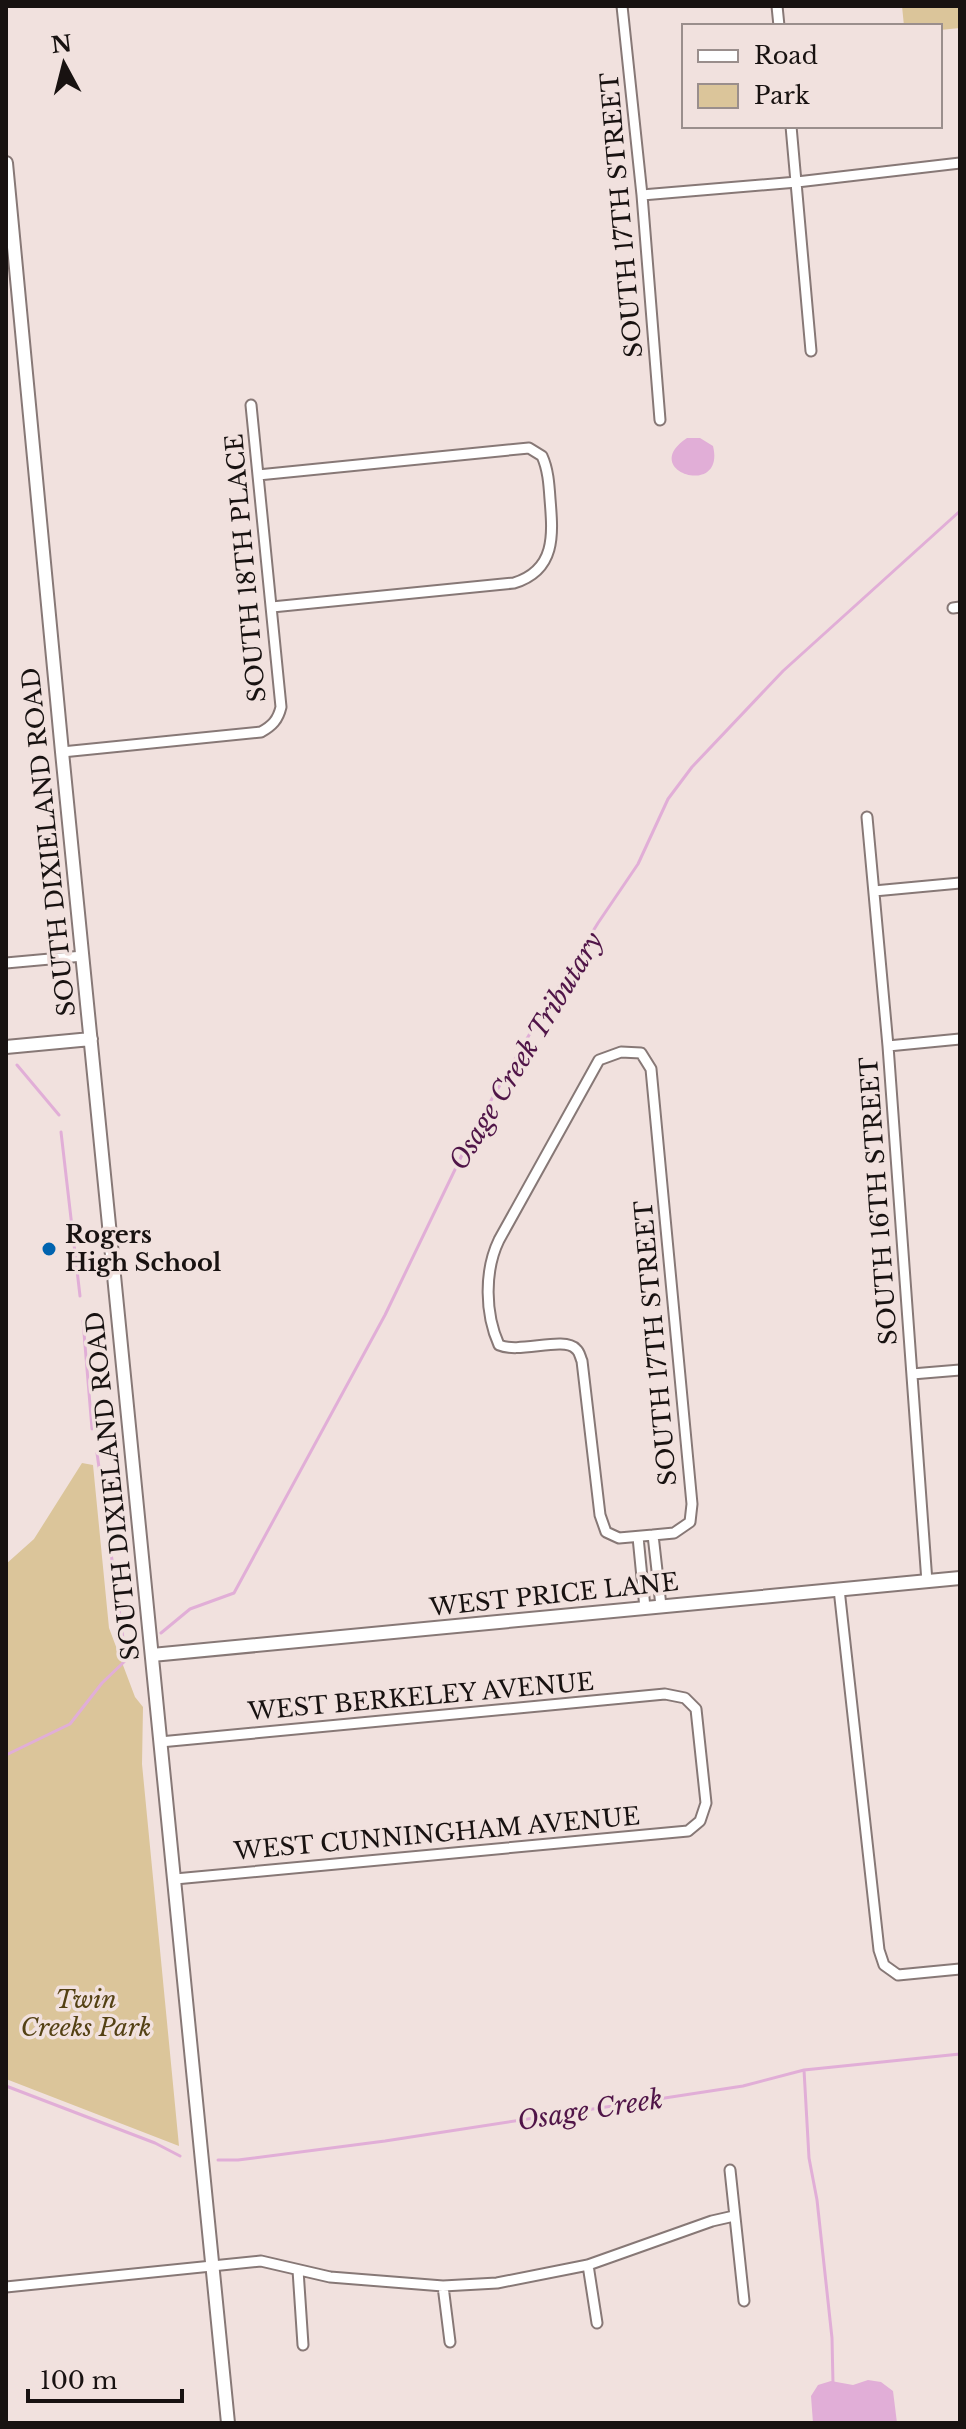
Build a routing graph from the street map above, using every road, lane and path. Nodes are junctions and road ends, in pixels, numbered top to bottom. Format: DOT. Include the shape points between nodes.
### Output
graph roads {
  1 [pos="622,6"];
  2 [pos="791,128"];
  3 [pos="6,163"];
  4 [pos="960,163"];
  5 [pos="797,182"];
  6 [pos="642,195"];
  7 [pos="811,351"];
  8 [pos="251,405"];
  9 [pos="660,420"];
  10 [pos="258,475"];
  11 [pos="272,607"];
  12 [pos="62,752"];
  13 [pos="867,817"];
  14 [pos="960,883"];
  15 [pos="874,891"];
  16 [pos="83,956"];
  17 [pos="6,963"];
  18 [pos="91,1039"];
  19 [pos="960,1039"];
  20 [pos="888,1046"];
  21 [pos="6,1047"];
  22 [pos="960,1370"];
  23 [pos="912,1374"];
  24 [pos="653,1535"];
  25 [pos="638,1537"];
  26 [pos="960,1578"];
  27 [pos="927,1582"];
  28 [pos="839,1589"];
  29 [pos="661,1606"];
  30 [pos="645,1608"];
  31 [pos="152,1655"];
  32 [pos="160,1742"];
  33 [pos="700,1821"];
  34 [pos="175,1879"];
  35 [pos="960,1969"];
  36 [pos="730,2170"];
  37 [pos="734,2216"];
  38 [pos="588,2265"];
  39 [pos="214,2268"];
  40 [pos="298,2270"];
  41 [pos="443,2286"];
  42 [pos="6,2287"];
  43 [pos="744,2301"];
  44 [pos="597,2323"];
  45 [pos="450,2342"];
  46 [pos="303,2345"];
  47 [pos="228,2423"];
  1 -- 6 [label="street, SOUTH 17TH STREET"];
  2 -- 5 [label="street"];
  3 -- 12 [label="main road, SOUTH DIXIELAND ROAD"];
  4 -- 5 [label="street"];
  5 -- 6 [label="street"];
  5 -- 7 [label="street"];
  6 -- 9 [label="street, SOUTH 17TH STREET"];
  8 -- 10 [label="street, SOUTH 18TH PLACE"];
  10 -- 11 [label="street, SOUTH 18TH PLACE"];
  10 -- 11 [label="street" via="529,448 542,456 547,473 552,536 533,575 514,583"];
  11 -- 12 [label="street, SOUTH 18TH PLACE" via="281,707 273,725 261,732"];
  12 -- 16 [label="main road, SOUTH DIXIELAND ROAD"];
  13 -- 15 [label="street, SOUTH 16TH STREET"];
  14 -- 15 [label="street"];
  15 -- 20 [label="street, SOUTH 16TH STREET"];
  16 -- 17 [label="street"];
  16 -- 18 [label="main road, SOUTH DIXIELAND ROAD"];
  18 -- 21 [label="main road"];
  18 -- 31 [label="main road, SOUTH DIXIELAND ROAD"];
  19 -- 20 [label="street"];
  20 -- 23 [label="street, SOUTH 16TH STREET"];
  22 -- 23 [label="street"];
  23 -- 27 [label="street, SOUTH 16TH STREET"];
  24 -- 25 [label="street"];
  24 -- 25 [label="street, SOUTH 17TH STREET" via="674,1533 690,1522 692,1504 651,1069 641,1053 621,1052 599,1060 499,1240 487,1281 499,1345 523,1349 567,1344 576,1349 582,1361 600,1515 606,1532"];
  24 -- 29 [label="street"];
  25 -- 30 [label="street"];
  26 -- 27 [label="main road, WEST PRICE LANE"];
  27 -- 28 [label="main road, WEST PRICE LANE"];
  28 -- 29 [label="main road, WEST PRICE LANE"];
  28 -- 35 [label="street" via="879,1950 884,1965 898,1975"];
  29 -- 30 [label="main road, WEST PRICE LANE"];
  30 -- 31 [label="main road, WEST PRICE LANE"];
  31 -- 32 [label="main road, SOUTH DIXIELAND ROAD"];
  32 -- 33 [label="street, WEST BERKELEY AVENUE" via="665,1694 685,1698 696,1709 706,1803"];
  32 -- 34 [label="main road, SOUTH DIXIELAND ROAD"];
  33 -- 34 [label="street, WEST CUNNINGHAM AVENUE" via="688,1831"];
  34 -- 39 [label="main road, SOUTH DIXIELAND ROAD"];
  36 -- 37 [label="street"];
  37 -- 38 [label="street"];
  37 -- 43 [label="street"];
  38 -- 41 [label="street" via="497,2283"];
  38 -- 44 [label="street"];
  39 -- 40 [label="street" via="261,2261"];
  39 -- 42 [label="street"];
  39 -- 47 [label="main road, SOUTH DIXIELAND ROAD"];
  40 -- 41 [label="street"];
  40 -- 46 [label="street"];
  41 -- 45 [label="street"];
}
